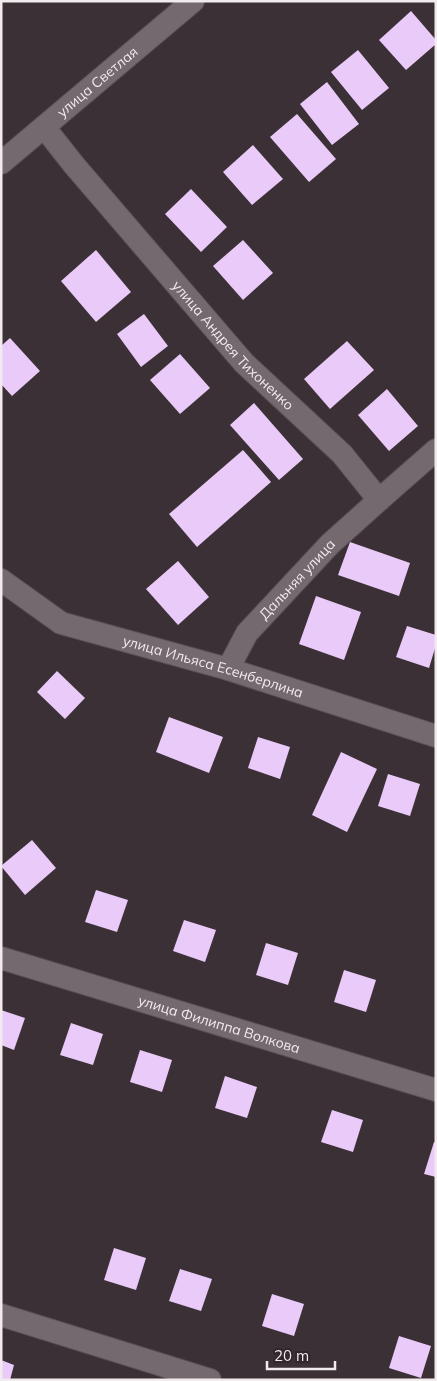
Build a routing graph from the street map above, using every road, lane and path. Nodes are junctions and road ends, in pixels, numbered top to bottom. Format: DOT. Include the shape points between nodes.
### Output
graph roads {
  1 [pos="193,1"];
  2 [pos="44,126"];
  3 [pos="1,163"];
  4 [pos="436,450"];
  5 [pos="379,500"];
  6 [pos="1,580"];
  7 [pos="228,669"];
  8 [pos="436,736"];
  9 [pos="1,958"];
  10 [pos="436,1090"];
  11 [pos="1,1315"];
  12 [pos="210,1380"];
  1 -- 2 [label="street, улица Светлая"];
  2 -- 3 [label="street, улица Светлая"];
  2 -- 5 [label="street, улица Андрея Тихоненко" via="244,363 342,454"];
  4 -- 5 [label="street"];
  5 -- 7 [label="street, Дальняя улица" via="330,544 247,633"];
  6 -- 7 [label="street, улица Ильяса Есенберлина" via="61,623"];
  7 -- 8 [label="street, улица Ильяса Есенберлина"];
  9 -- 10 [label="street, улица Филиппа Волкова"];
  11 -- 12 [label="street"];
}
